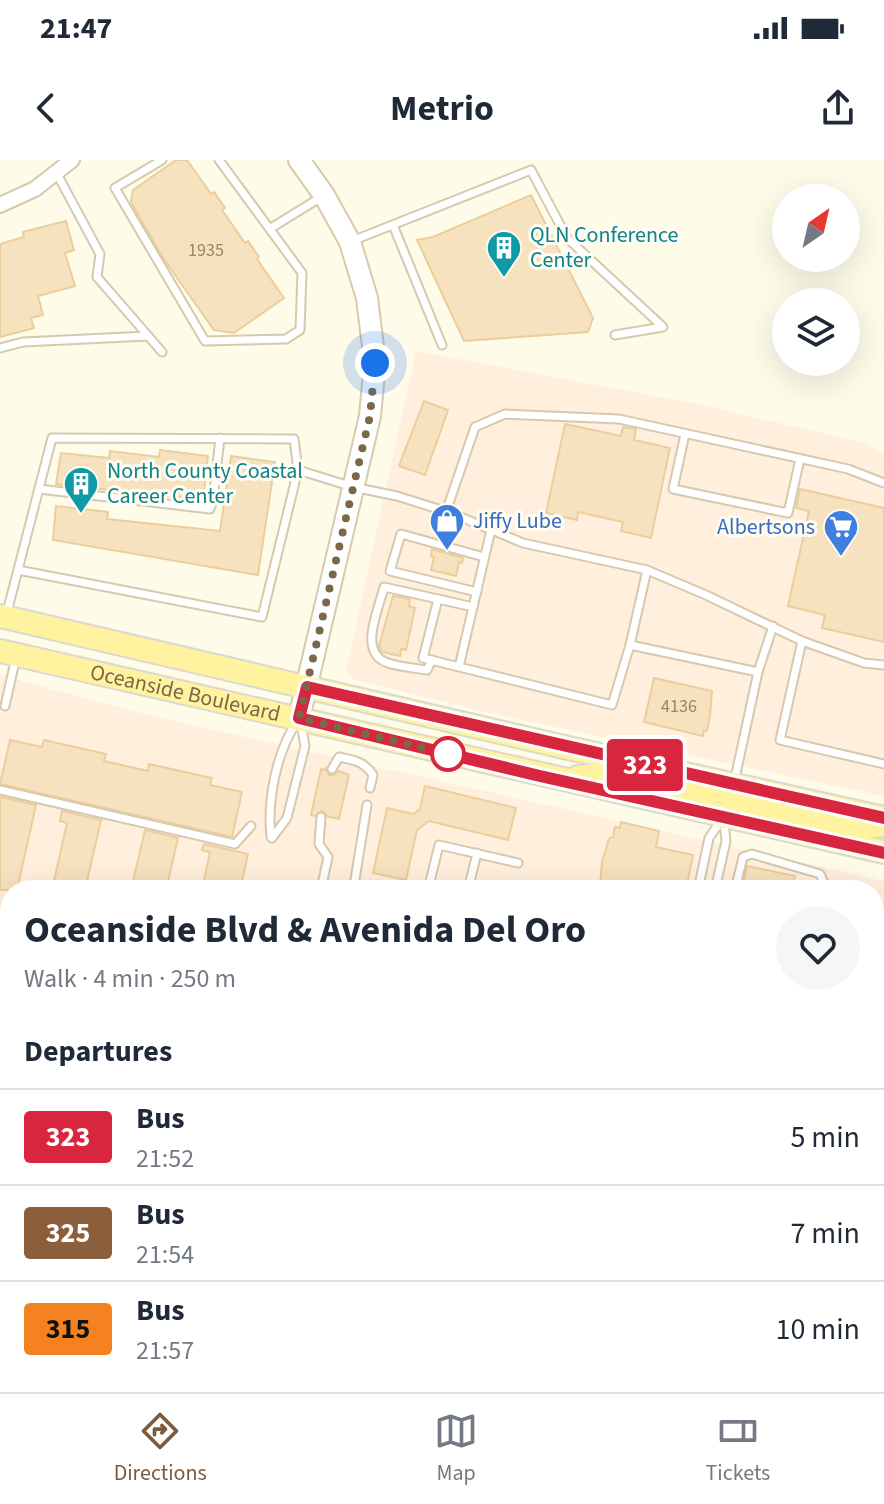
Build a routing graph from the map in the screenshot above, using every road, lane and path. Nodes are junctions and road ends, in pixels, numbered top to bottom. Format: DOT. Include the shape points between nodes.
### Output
graph roads {
  1 [pos="72,160"];
  2 [pos="162,160"];
  3 [pos="219,160"];
  4 [pos="299,160"];
  5 [pos="56,172"];
  6 [pos="324,195"];
  7 [pos="0,205"];
  8 [pos="393,225"];
  9 [pos="271,228"];
  10 [pos="350,242"];
  11 [pos="615,335"];
  12 [pos="148,336"];
  13 [pos="442,345"];
  14 [pos="0,348"];
  15 [pos="162,352"];
  16 [pos="685,434"];
  17 [pos="220,438"];
  18 [pos="800,459"];
  19 [pos="298,470"];
  20 [pos="884,483"];
  21 [pos="353,487"];
  22 [pos="39,489"];
  23 [pos="446,512"];
  24 [pos="491,530"];
  25 [pos="484,557"];
  26 [pos="18,570"];
  27 [pos="647,570"];
  28 [pos="477,592"];
  29 [pos="438,599"];
  30 [pos="473,607"];
  31 [pos="3,617"];
  32 [pos="773,626"];
  33 [pos="802,641"];
  34 [pos="630,645"];
  35 [pos="8,653"];
  36 [pos="432,660"];
  37 [pos="884,665"];
  38 [pos="459,667"];
  39 [pos="758,672"];
  40 [pos="307,687"];
  41 [pos="5,706"];
  42 [pos="299,718"];
  43 [pos="884,764"];
  44 [pos="332,769"];
  45 [pos="553,779"];
  46 [pos="734,784"];
  47 [pos="370,788"];
  48 [pos="0,790"];
  49 [pos="367,806"];
  50 [pos="321,817"];
  51 [pos="723,817"];
  52 [pos="884,818"];
  53 [pos="884,825"];
  54 [pos="251,826"];
  55 [pos="884,852"];
  56 [pos="477,853"];
  57 [pos="518,863"];
  58 [pos="323,880"];
  59 [pos="355,880"];
  60 [pos="430,880"];
  61 [pos="470,880"];
  62 [pos="700,880"];
  63 [pos="717,880"];
  64 [pos="737,880"];
  65 [pos="823,880"];
  1 -- 5 [label="street"];
  2 -- 9 [label="lane" via="115,188 205,341 286,339 300,330 302,273"];
  3 -- 9 [label="lane"];
  4 -- 6 [label="street"];
  5 -- 7 [label="street"];
  5 -- 12 [label="lane" via="100,254 97,277"];
  6 -- 9 [label="lane"];
  6 -- 10 [label="street"];
  8 -- 10 [label="lane"];
  8 -- 11 [label="lane" via="531,170 567,238 663,327"];
  8 -- 13 [label="lane"];
  10 -- 21 [label="street" via="367,298 375,363 370,416"];
  12 -- 14 [label="lane" via="23,342"];
  12 -- 15 [label="lane"];
  16 -- 18 [label="lane"];
  16 -- 18 [label="lane" via="673,489 788,513"];
  16 -- 23 [label="lane" via="619,419 505,414 475,427"];
  17 -- 19 [label="lane" via="294,439"];
  17 -- 22 [label="lane" via="52,438"];
  17 -- 22 [label="lane" via="210,509"];
  18 -- 20 [label="lane"];
  19 -- 21 [label="lane"];
  19 -- 26 [label="lane" via="262,617"];
  21 -- 23 [label="lane"];
  21 -- 40 [label="street"];
  22 -- 26 [label="lane"];
  23 -- 24 [label="lane"];
  24 -- 25 [label="lane"];
  24 -- 27 [label="lane" via="523,543"];
  25 -- 28 [label="lane"];
  25 -- 28 [label="lane" via="401,534 390,571"];
  26 -- 31 [label="lane"];
  27 -- 32 [label="lane"];
  27 -- 34 [label="lane"];
  28 -- 30 [label="lane"];
  29 -- 30 [label="lane"];
  29 -- 36 [label="lane" via="423,658"];
  29 -- 36 [label="lane" via="384,587 370,641 386,662 427,670"];
  30 -- 38 [label="lane"];
  31 -- 40 [label="main road, Oceanside Boulevard"];
  32 -- 33 [label="lane"];
  32 -- 39 [label="lane"];
  33 -- 37 [label="lane"];
  33 -- 43 [label="lane" via="780,740"];
  34 -- 38 [label="lane" via="612,705"];
  34 -- 39 [label="lane"];
  35 -- 41 [label="lane"];
  35 -- 42 [label="main road, Oceanside Boulevard"];
  36 -- 38 [label="lane"];
  39 -- 46 [label="lane"];
  40 -- 42 [label="street"];
  40 -- 46 [label="main road, Oceanside Boulevard"];
  42 -- 42 [label="lane" via="286,739 268,813 272,838 287,818 305,746"];
  42 -- 45 [label="main road, Oceanside Boulevard"];
  44 -- 47 [label="lane" via="339,757 359,761 373,775"];
  45 -- 46 [label="main road" via="612,774 713,793"];
  45 -- 51 [label="main road, Oceanside Boulevard"];
  46 -- 52 [label="main road, Oceanside Boulevard"];
  48 -- 54 [label="lane" via="235,844"];
  49 -- 59 [label="lane"];
  50 -- 58 [label="lane" via="319,844 328,857"];
  51 -- 53 [label="main road" via="739,802 856,828"];
  51 -- 55 [label="main road, Oceanside Boulevard"];
  51 -- 62 [label="lane" via="709,838"];
  51 -- 63 [label="lane" via="726,841"];
  56 -- 57 [label="lane"];
  56 -- 60 [label="lane" via="439,845"];
  56 -- 61 [label="lane"];
  64 -- 65 [label="lane" via="743,857 752,854 820,874"];
}
